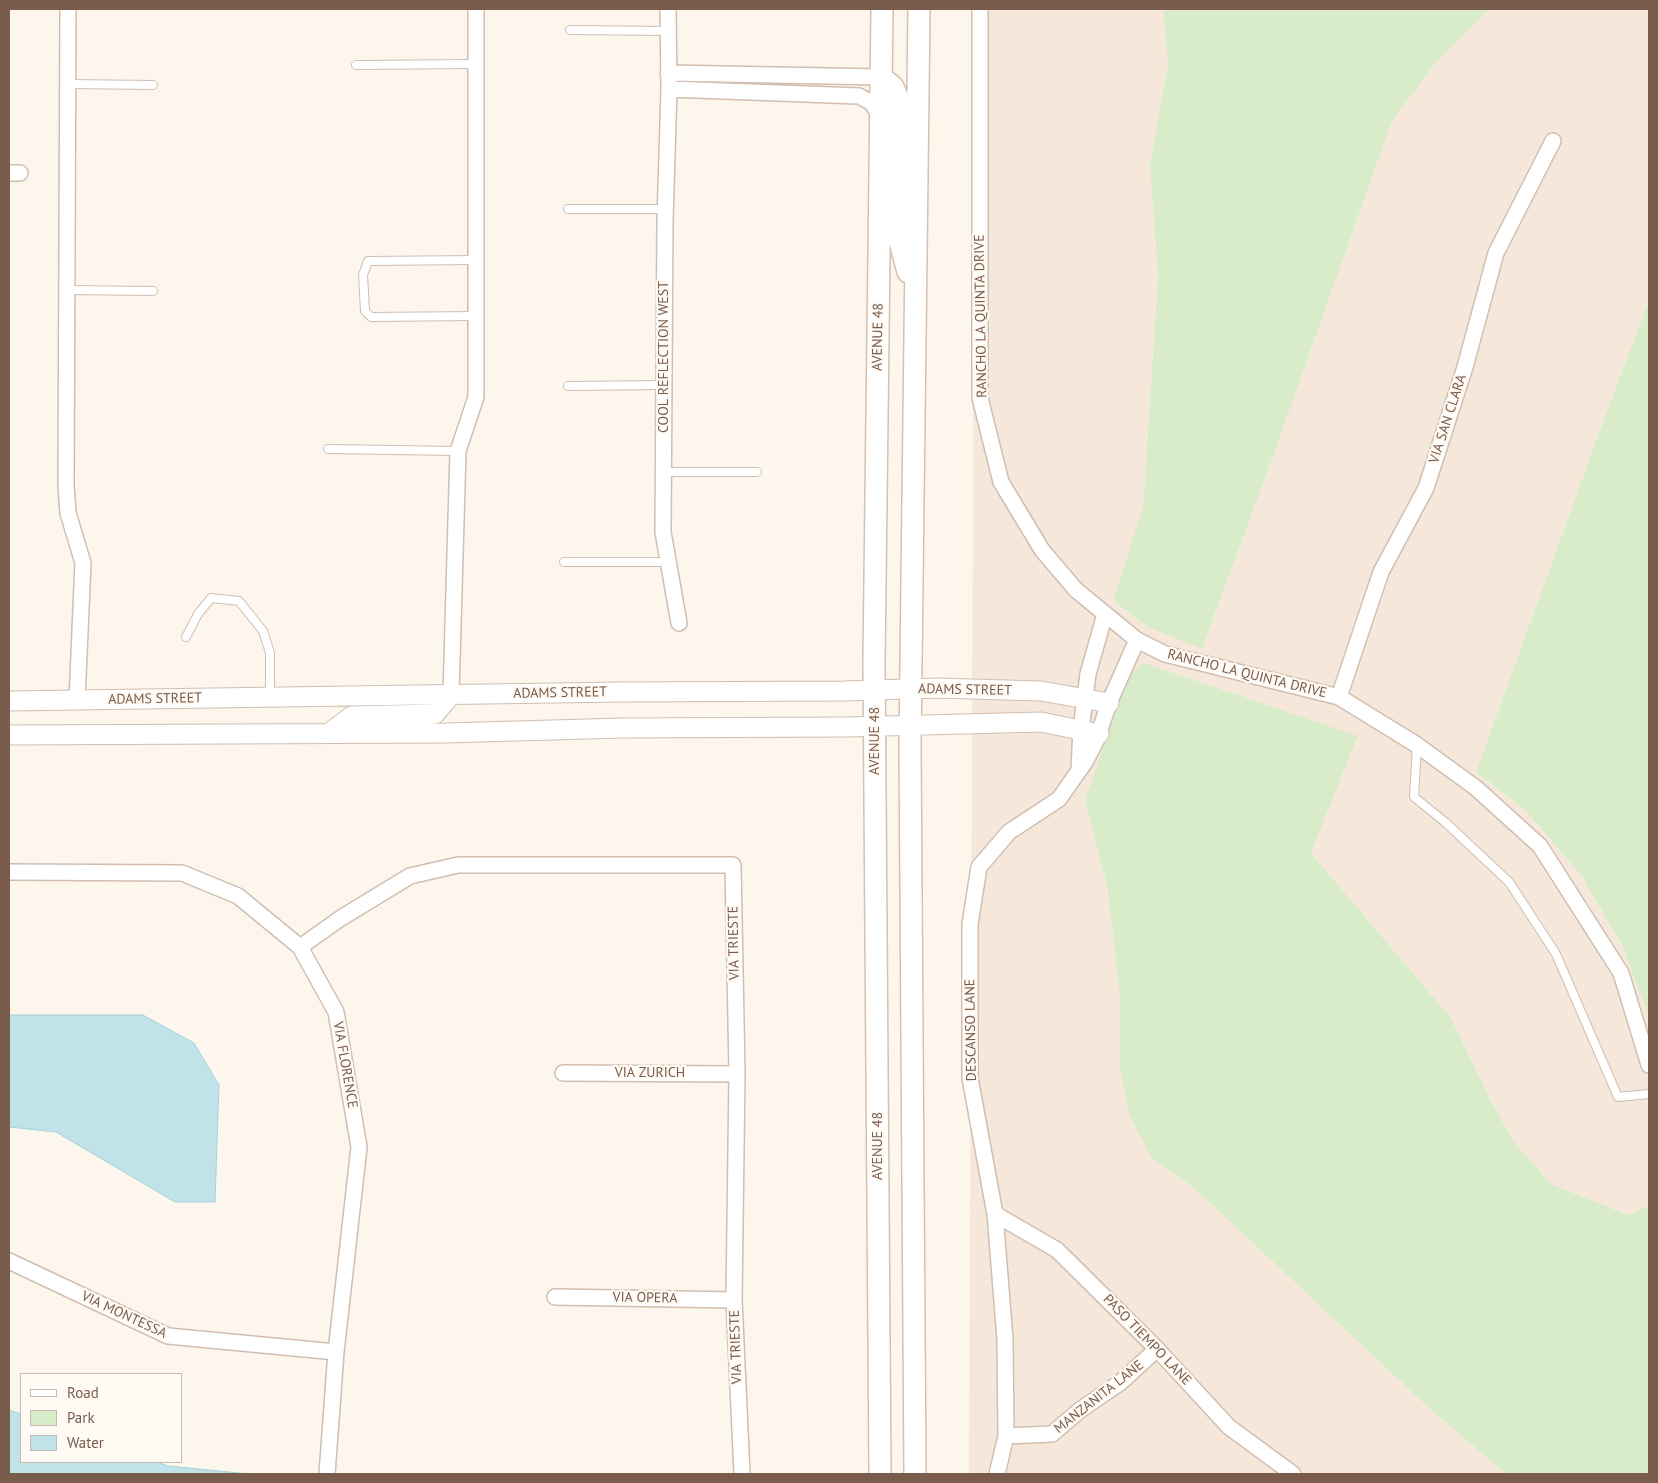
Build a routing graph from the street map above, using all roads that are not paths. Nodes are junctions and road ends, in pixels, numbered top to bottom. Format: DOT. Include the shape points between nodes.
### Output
graph roads {
  1 [pos="68,9"];
  2 [pos="476,9"];
  3 [pos="668,9"];
  4 [pos="882,9"];
  5 [pos="919,9"];
  6 [pos="980,9"];
  7 [pos="570,30"];
  8 [pos="668,31"];
  9 [pos="476,64"];
  10 [pos="356,65"];
  11 [pos="668,73"];
  12 [pos="882,77"];
  13 [pos="67,84"];
  14 [pos="154,85"];
  15 [pos="669,90"];
  16 [pos="881,118"];
  17 [pos="1553,141"];
  18 [pos="568,208"];
  19 [pos="666,208"];
  20 [pos="476,260"];
  21 [pos="66,290"];
  22 [pos="153,291"];
  23 [pos="915,296"];
  24 [pos="476,316"];
  25 [pos="664,385"];
  26 [pos="568,386"];
  27 [pos="328,449"];
  28 [pos="458,451"];
  29 [pos="664,472"];
  30 [pos="757,472"];
  31 [pos="564,562"];
  32 [pos="668,562"];
  33 [pos="1105,614"];
  34 [pos="679,623"];
  35 [pos="186,636"];
  36 [pos="1137,640"];
  37 [pos="911,689"];
  38 [pos="875,690"];
  39 [pos="451,695"];
  40 [pos="1339,697"];
  41 [pos="270,698"];
  42 [pos="1084,698"];
  43 [pos="77,700"];
  44 [pos="9,701"];
  45 [pos="1109,703"];
  46 [pos="910,725"];
  47 [pos="875,726"];
  48 [pos="1090,732"];
  49 [pos="329,733"];
  50 [pos="9,735"];
  51 [pos="1417,744"];
  52 [pos="9,872"];
  53 [pos="300,947"];
  54 [pos="1649,1065"];
  55 [pos="563,1073"];
  56 [pos="737,1074"];
  57 [pos="1649,1094"];
  58 [pos="995,1214"];
  59 [pos="9,1261"];
  60 [pos="555,1297"];
  61 [pos="734,1300"];
  62 [pos="1157,1349"];
  63 [pos="336,1352"];
  64 [pos="1006,1436"];
  65 [pos="327,1474"];
  66 [pos="742,1474"];
  67 [pos="880,1474"];
  68 [pos="915,1474"];
  69 [pos="997,1474"];
  70 [pos="1293,1474"];
  1 -- 13 [label="street"];
  2 -- 9 [label="street"];
  3 -- 8 [label="street, COOL REFLECTION WEST"];
  4 -- 12 [label="main road, AVENUE 48"];
  5 -- 23 [label="main road"];
  6 -- 33 [label="street, RANCHO LA QUINTA DRIVE" via="980,398 1001,482 1042,550 1076,590"];
  7 -- 8 [label="lane"];
  8 -- 11 [label="street, COOL REFLECTION WEST"];
  9 -- 10 [label="lane"];
  9 -- 20 [label="street"];
  11 -- 12 [label="street"];
  11 -- 15 [label="street, COOL REFLECTION WEST"];
  12 -- 16 [label="main road, AVENUE 48"];
  12 -- 23 [label="main road" via="893,87 901,105 900,242"];
  13 -- 14 [label="lane"];
  13 -- 21 [label="street"];
  15 -- 16 [label="street" via="859,96 872,103"];
  15 -- 19 [label="street, COOL REFLECTION WEST"];
  16 -- 38 [label="main road, AVENUE 48"];
  17 -- 40 [label="street, VIA SAN CLARA" via="1496,253 1465,367 1426,488 1381,572"];
  18 -- 19 [label="lane"];
  19 -- 25 [label="street, COOL REFLECTION WEST"];
  20 -- 24 [label="street"];
  20 -- 24 [label="lane" via="368,261 363,275 365,311 370,317"];
  21 -- 22 [label="lane"];
  21 -- 43 [label="street" via="66,485 68,514 83,563"];
  23 -- 37 [label="main road"];
  24 -- 28 [label="street" via="476,397"];
  25 -- 26 [label="lane"];
  25 -- 29 [label="street, COOL REFLECTION WEST"];
  27 -- 28 [label="lane"];
  28 -- 39 [label="street"];
  29 -- 30 [label="lane"];
  29 -- 32 [label="street, COOL REFLECTION WEST" via="663,532"];
  31 -- 32 [label="lane"];
  32 -- 34 [label="street, COOL REFLECTION WEST"];
  33 -- 36 [label="street, RANCHO LA QUINTA DRIVE"];
  33 -- 42 [label="street"];
  35 -- 41 [label="lane" via="211,598 239,601 263,631 270,653"];
  36 -- 40 [label="street, RANCHO LA QUINTA DRIVE" via="1164,654"];
  36 -- 45 [label="street"];
  37 -- 38 [label="street, ADAMS STREET"];
  37 -- 42 [label="street, ADAMS STREET" via="1040,690"];
  37 -- 46 [label="main road"];
  38 -- 39 [label="street, ADAMS STREET"];
  38 -- 47 [label="main road, AVENUE 48"];
  39 -- 41 [label="street, ADAMS STREET"];
  39 -- 49 [label="street" via="435,714 352,716"];
  40 -- 51 [label="street, RANCHO LA QUINTA DRIVE"];
  41 -- 43 [label="street, ADAMS STREET"];
  42 -- 45 [label="street, ADAMS STREET"];
  42 -- 48 [label="street"];
  43 -- 44 [label="street, ADAMS STREET"];
  45 -- 48 [label="street"];
  46 -- 47 [label="street"];
  46 -- 48 [label="street" via="1041,722"];
  46 -- 68 [label="main road"];
  47 -- 49 [label="street"];
  47 -- 67 [label="main road, AVENUE 48"];
  48 -- 58 [label="street, DESCANSO LANE" via="1079,770 1059,798 1009,832 979,867 970,924 970,1078"];
  49 -- 50 [label="street"];
  51 -- 54 [label="street, RANCHO LA QUINTA DRIVE" via="1476,788 1540,846 1621,974"];
  51 -- 57 [label="lane" via="1414,797 1509,882 1556,954 1618,1096"];
  52 -- 53 [label="street, VIA FLORENCE" via="182,873 238,896"];
  53 -- 56 [label="street, VIA TRIESTE" via="410,876 458,866 733,866"];
  53 -- 63 [label="street, VIA FLORENCE" via="336,1012 359,1147"];
  55 -- 56 [label="street, VIA ZURICH"];
  56 -- 61 [label="street, VIA TRIESTE"];
  58 -- 62 [label="street, PASO TIEMPO LANE" via="1057,1250"];
  58 -- 64 [label="street, DESCANSO LANE" via="1005,1339"];
  59 -- 63 [label="street, VIA MONTESSA" via="168,1336"];
  60 -- 61 [label="street, VIA OPERA"];
  61 -- 66 [label="street, VIA TRIESTE"];
  62 -- 64 [label="street, MANZANITA LANE" via="1121,1382 1052,1434"];
  62 -- 70 [label="street, PASO TIEMPO LANE" via="1229,1427"];
  63 -- 65 [label="street, VIA FLORENCE"];
  64 -- 69 [label="street, DESCANSO LANE"];
}
